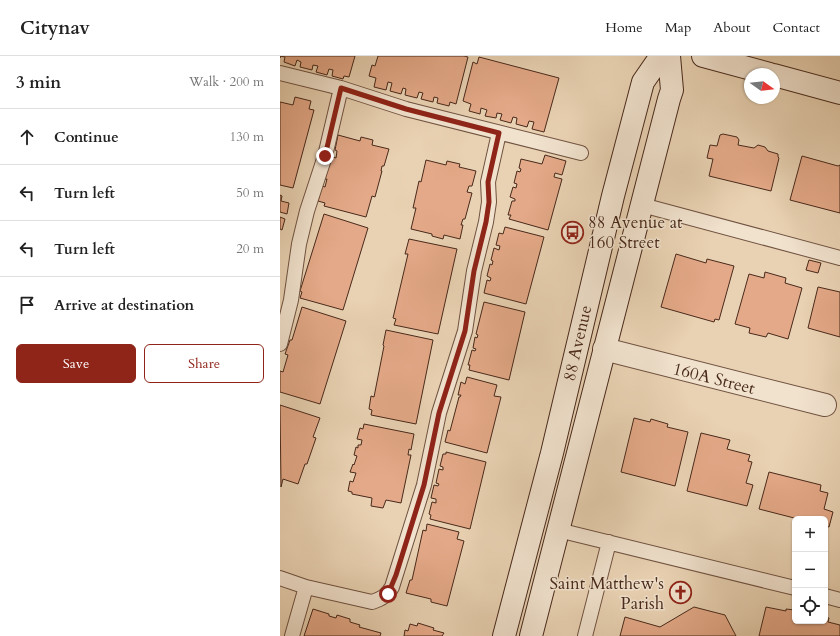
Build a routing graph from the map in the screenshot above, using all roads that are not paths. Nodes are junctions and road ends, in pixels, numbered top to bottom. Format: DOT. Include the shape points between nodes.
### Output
graph roads {
  1 [pos="661,56"];
  2 [pos="669,56"];
  3 [pos="703,56"];
  4 [pos="748,68"];
  5 [pos="280,74"];
  6 [pos="780,77"];
  7 [pos="341,88"];
  8 [pos="840,93"];
  9 [pos="499,133"];
  10 [pos="581,152"];
  11 [pos="642,205"];
  12 [pos="840,258"];
  13 [pos="280,344"];
  14 [pos="604,350"];
  15 [pos="825,405"];
  16 [pos="558,530"];
  17 [pos="609,542"];
  18 [pos="280,578"];
  19 [pos="306,587"];
  20 [pos="792,587"];
  21 [pos="828,597"];
  22 [pos="840,600"];
  23 [pos="292,636"];
  24 [pos="504,636"];
  25 [pos="531,636"];
  26 [pos="585,636"];
  1 -- 24 [label="main road, 88 Avenue" via="643,82"];
  2 -- 11 [label="main road, 88 Avenue" via="672,90"];
  3 -- 4 [label="main road"];
  5 -- 7 [label="lane"];
  6 -- 8 [label="main road"];
  7 -- 9 [label="lane" via="406,109"];
  7 -- 13 [label="lane" via="325,156 299,244 291,300"];
  9 -- 10 [label="lane"];
  9 -- 19 [label="lane" via="488,182 486,222 474,271 465,331 439,413 424,485 392,587 380,600 372,602"];
  11 -- 12 [label="lane"];
  11 -- 14 [label="main road, 88 Avenue"];
  14 -- 15 [label="main road, 160A Street"];
  14 -- 16 [label="main road, 88 Avenue"];
  16 -- 17 [label="lane"];
  16 -- 25 [label="main road, 88 Avenue"];
  17 -- 20 [label="lane"];
  17 -- 26 [label="lane"];
  18 -- 19 [label="lane"];
  19 -- 23 [label="lane"];
  21 -- 22 [label="lane"];
}
